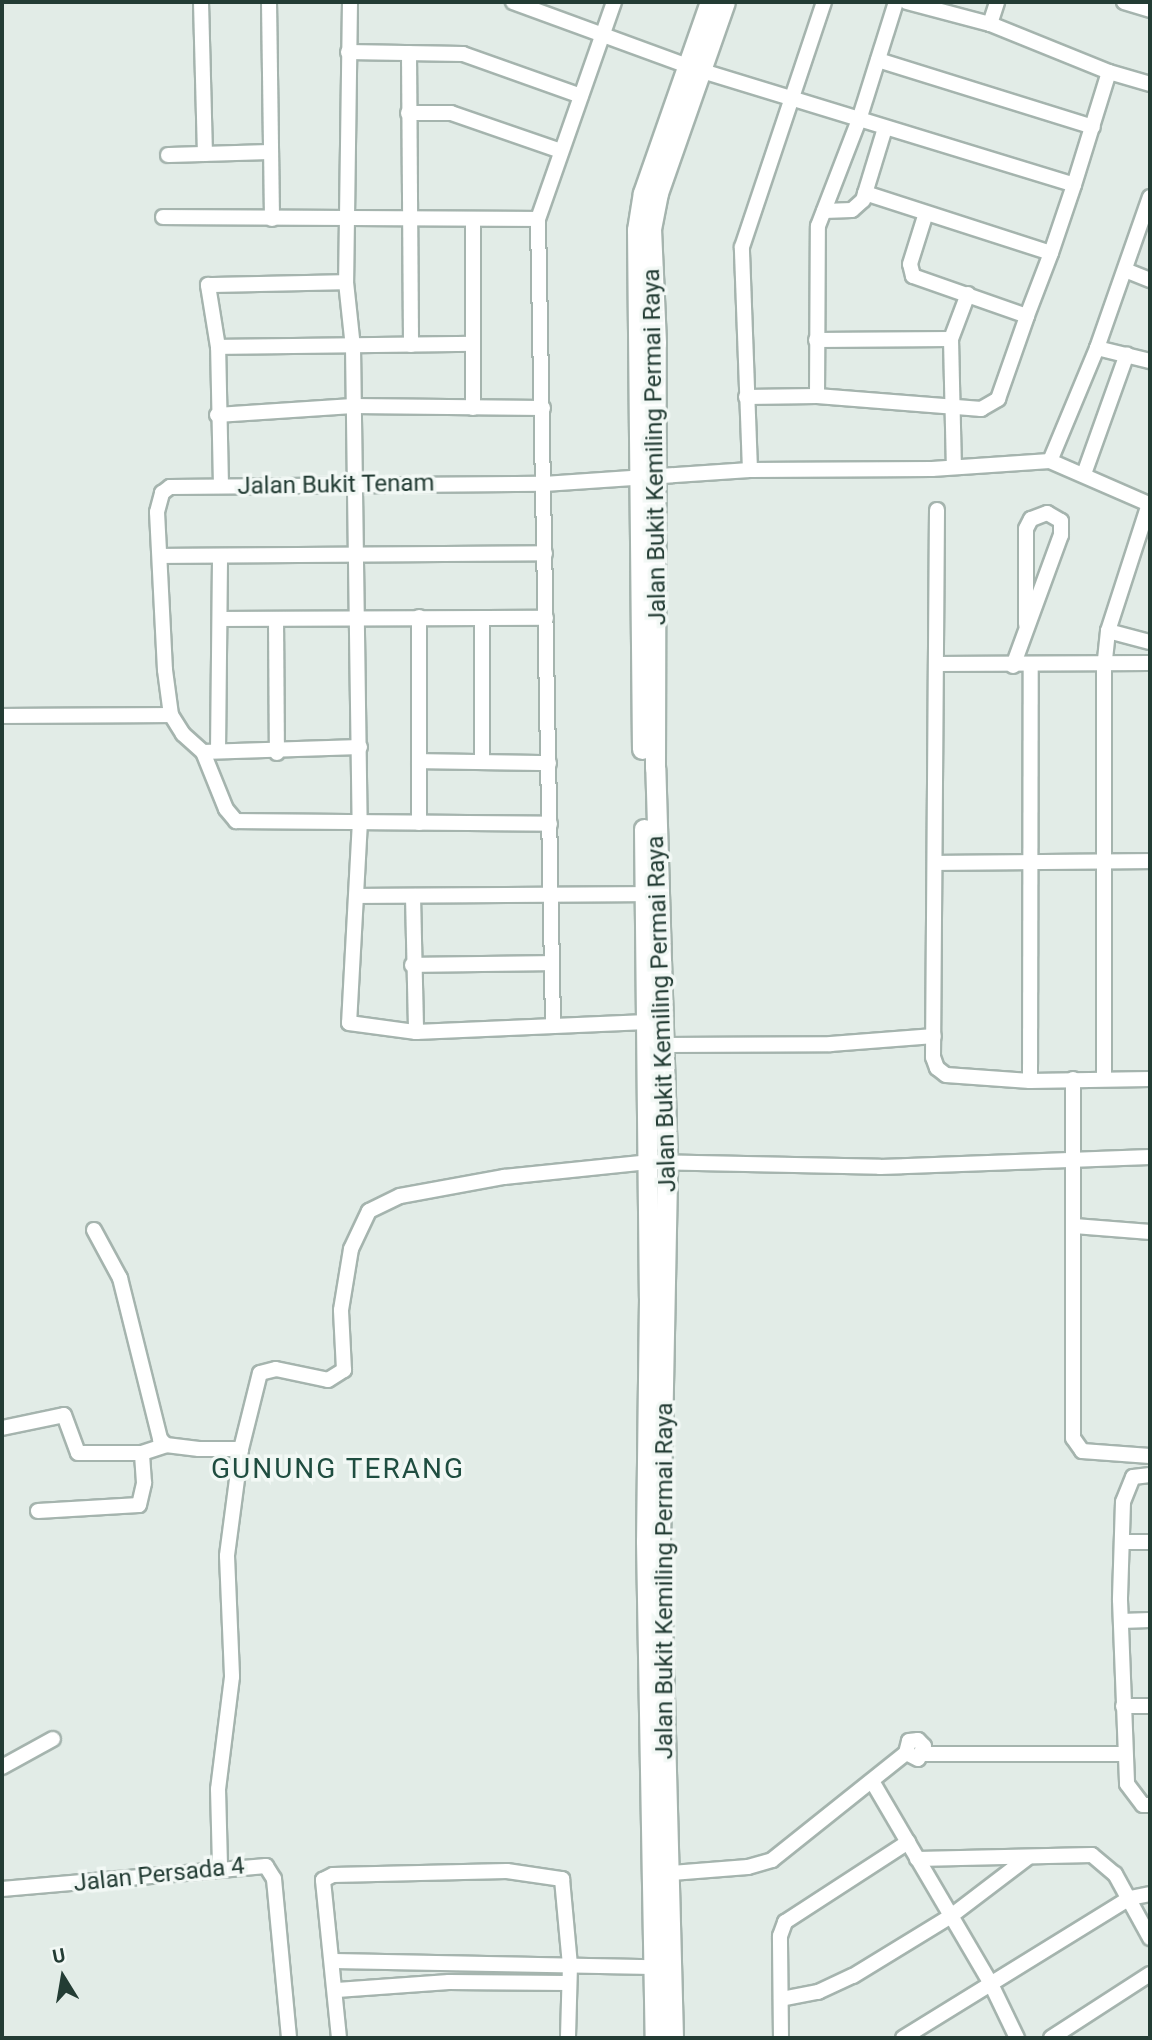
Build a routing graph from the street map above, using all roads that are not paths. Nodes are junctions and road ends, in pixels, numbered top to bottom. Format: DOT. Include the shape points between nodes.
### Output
graph roads {
  1 [pos="201,2"];
  2 [pos="269,2"];
  3 [pos="350,2"];
  4 [pos="513,2"];
  5 [pos="614,2"];
  6 [pos="710,2"];
  7 [pos="724,2"];
  8 [pos="824,2"];
  9 [pos="896,2"];
  10 [pos="907,2"];
  11 [pos="997,2"];
  12 [pos="1124,2"];
  13 [pos="1150,10"];
  14 [pos="990,24"];
  15 [pos="604,33"];
  16 [pos="348,52"];
  17 [pos="409,53"];
  18 [pos="878,60"];
  19 [pos="692,67"];
  20 [pos="1109,72"];
  21 [pos="1150,84"];
  22 [pos="581,96"];
  23 [pos="791,97"];
  24 [pos="408,113"];
  25 [pos="859,120"];
  26 [pos="1093,127"];
  27 [pos="885,128"];
  28 [pos="561,151"];
  29 [pos="271,152"];
  30 [pos="205,154"];
  31 [pos="168,155"];
  32 [pos="1074,184"];
  33 [pos="865,193"];
  34 [pos="1150,197"];
  35 [pos="824,211"];
  36 [pos="926,213"];
  37 [pos="1148,214"];
  38 [pos="163,217"];
  39 [pos="272,219"];
  40 [pos="538,219"];
  41 [pos="348,220"];
  42 [pos="408,220"];
  43 [pos="473,220"];
  44 [pos="1051,253"];
  45 [pos="1125,270"];
  46 [pos="1150,280"];
  47 [pos="346,282"];
  48 [pos="968,294"];
  49 [pos="1027,316"];
  50 [pos="951,339"];
  51 [pos="816,340"];
  52 [pos="470,344"];
  53 [pos="411,345"];
  54 [pos="353,346"];
  55 [pos="218,347"];
  56 [pos="1097,348"];
  57 [pos="1127,354"];
  58 [pos="1150,361"];
  59 [pos="817,396"];
  60 [pos="746,397"];
  61 [pos="353,406"];
  62 [pos="952,407"];
  63 [pos="473,408"];
  64 [pos="543,408"];
  65 [pos="217,415"];
  66 [pos="1049,461"];
  67 [pos="954,467"];
  68 [pos="750,470"];
  69 [pos="1084,474"];
  70 [pos="649,480"];
  71 [pos="355,483"];
  72 [pos="544,484"];
  73 [pos="221,486"];
  74 [pos="1150,503"];
  75 [pos="937,510"];
  76 [pos="545,554"];
  77 [pos="358,555"];
  78 [pos="160,556"];
  79 [pos="220,557"];
  80 [pos="358,617"];
  81 [pos="419,617"];
  82 [pos="482,618"];
  83 [pos="546,618"];
  84 [pos="220,619"];
  85 [pos="276,619"];
  86 [pos="1026,624"];
  87 [pos="1108,631"];
  88 [pos="1150,642"];
  89 [pos="1150,663"];
  90 [pos="936,664"];
  91 [pos="1013,666"];
  92 [pos="1031,667"];
  93 [pos="1104,667"];
  94 [pos="172,715"];
  95 [pos="2,716"];
  96 [pos="360,747"];
  97 [pos="218,751"];
  98 [pos="203,752"];
  99 [pos="277,753"];
  100 [pos="419,761"];
  101 [pos="482,762"];
  102 [pos="549,763"];
  103 [pos="360,821"];
  104 [pos="419,823"];
  105 [pos="550,824"];
  106 [pos="1105,861"];
  107 [pos="1150,861"];
  108 [pos="936,863"];
  109 [pos="1031,863"];
  110 [pos="551,894"];
  111 [pos="652,894"];
  112 [pos="413,896"];
  113 [pos="358,897"];
  114 [pos="552,963"];
  115 [pos="412,965"];
  116 [pos="647,1023"];
  117 [pos="553,1024"];
  118 [pos="416,1032"];
  119 [pos="934,1036"];
  120 [pos="664,1045"];
  121 [pos="1073,1079"];
  122 [pos="1104,1079"];
  123 [pos="1150,1079"];
  124 [pos="1030,1081"];
  125 [pos="1075,1156"];
  126 [pos="1150,1157"];
  127 [pos="657,1162"];
  128 [pos="1075,1226"];
  129 [pos="94,1230"];
  130 [pos="1150,1232"];
  131 [pos="2,1428"];
  132 [pos="166,1445"];
  133 [pos="241,1449"];
  134 [pos="142,1453"];
  135 [pos="1150,1457"];
  136 [pos="1150,1475"];
  137 [pos="38,1511"];
  138 [pos="1122,1542"];
  139 [pos="1150,1542"];
  140 [pos="1121,1620"];
  141 [pos="1150,1620"];
  142 [pos="1123,1706"];
  143 [pos="1150,1706"];
  144 [pos="53,1739"];
  145 [pos="1124,1754"];
  146 [pos="2,1767"];
  147 [pos="872,1781"];
  148 [pos="1150,1805"];
  149 [pos="908,1842"];
  150 [pos="1027,1858"];
  151 [pos="918,1859"];
  152 [pos="220,1868"];
  153 [pos="659,1874"];
  154 [pos="2,1889"];
  155 [pos="1150,1894"];
  156 [pos="1130,1898"];
  157 [pos="951,1916"];
  158 [pos="1150,1938"];
  159 [pos="334,1961"];
  160 [pos="448,1961"];
  161 [pos="570,1965"];
  162 [pos="653,1967"];
  163 [pos="1150,1974"];
  164 [pos="450,1982"];
  165 [pos="568,1983"];
  166 [pos="991,1984"];
  167 [pos="337,1990"];
  168 [pos="781,1999"];
  169 [pos="289,2038"];
  170 [pos="340,2038"];
  171 [pos="568,2038"];
  172 [pos="655,2038"];
  173 [pos="673,2038"];
  174 [pos="781,2038"];
  175 [pos="902,2038"];
  176 [pos="1017,2038"];
  177 [pos="1051,2038"];
  1 -- 30 [label="street"];
  2 -- 29 [label="street"];
  3 -- 16 [label="street"];
  4 -- 15 [label="street"];
  5 -- 15 [label="street"];
  6 -- 19 [label="street, Jalan Bukit Kemiling Permai Raya"];
  7 -- 19 [label="street, Jalan Bukit Kemiling Permai Raya"];
  8 -- 23 [label="street"];
  9 -- 18 [label="street"];
  10 -- 14 [label="street"];
  11 -- 14 [label="street"];
  12 -- 13 [label="street"];
  14 -- 20 [label="street"];
  15 -- 19 [label="street"];
  15 -- 22 [label="street"];
  16 -- 17 [label="street"];
  16 -- 41 [label="street"];
  17 -- 22 [label="street" via="463,54"];
  17 -- 24 [label="street"];
  18 -- 25 [label="street"];
  18 -- 26 [label="street"];
  19 -- 23 [label="street"];
  19 -- 70 [label="street, Jalan Bukit Kemiling Permai Raya" via="651,229"];
  20 -- 21 [label="street"];
  20 -- 26 [label="street"];
  22 -- 28 [label="street"];
  23 -- 25 [label="street"];
  23 -- 60 [label="street" via="742,247"];
  24 -- 28 [label="street" via="451,113"];
  24 -- 42 [label="street"];
  25 -- 27 [label="street"];
  25 -- 35 [label="street"];
  26 -- 32 [label="street"];
  27 -- 32 [label="street"];
  27 -- 33 [label="street"];
  28 -- 40 [label="street"];
  29 -- 30 [label="street"];
  29 -- 39 [label="street"];
  30 -- 31 [label="street"];
  32 -- 44 [label="street"];
  33 -- 35 [label="street" via="852,210"];
  33 -- 36 [label="street"];
  34 -- 37 [label="street"];
  35 -- 51 [label="street" via="815,266"];
  36 -- 44 [label="street"];
  36 -- 48 [label="street" via="910,272"];
  37 -- 45 [label="street"];
  38 -- 39 [label="street"];
  39 -- 41 [label="street"];
  40 -- 43 [label="street"];
  40 -- 64 [label="street"];
  41 -- 42 [label="street"];
  41 -- 47 [label="street"];
  42 -- 43 [label="street"];
  42 -- 53 [label="street"];
  43 -- 52 [label="street"];
  44 -- 49 [label="street"];
  45 -- 46 [label="street"];
  45 -- 56 [label="street"];
  47 -- 54 [label="street"];
  47 -- 55 [label="street" via="208,285"];
  48 -- 49 [label="street"];
  48 -- 50 [label="street"];
  49 -- 62 [label="street" via="998,399 981,409"];
  50 -- 51 [label="street"];
  50 -- 62 [label="street"];
  51 -- 59 [label="street"];
  52 -- 53 [label="street"];
  52 -- 63 [label="street"];
  53 -- 54 [label="street"];
  54 -- 55 [label="street"];
  54 -- 61 [label="street"];
  55 -- 65 [label="street"];
  56 -- 57 [label="street"];
  56 -- 66 [label="street"];
  57 -- 58 [label="street"];
  57 -- 69 [label="street"];
  59 -- 60 [label="street"];
  59 -- 62 [label="street"];
  60 -- 68 [label="street"];
  61 -- 63 [label="street"];
  61 -- 65 [label="street"];
  61 -- 71 [label="street"];
  62 -- 67 [label="street"];
  63 -- 64 [label="street"];
  64 -- 72 [label="street"];
  65 -- 73 [label="street"];
  66 -- 67 [label="street, Jalan Bukit Tenam"];
  66 -- 69 [label="street"];
  67 -- 68 [label="street, Jalan Bukit Tenam"];
  68 -- 70 [label="street, Jalan Bukit Tenam"];
  69 -- 74 [label="street"];
  70 -- 72 [label="street, Jalan Bukit Tenam"];
  70 -- 111 [label="street, Jalan Bukit Kemiling Permai Raya"];
  71 -- 72 [label="street, Jalan Bukit Tenam"];
  71 -- 73 [label="street, Jalan Bukit Tenam"];
  71 -- 77 [label="street"];
  72 -- 76 [label="street"];
  73 -- 78 [label="street, Jalan Bukit Tenam" via="170,487 162,493 157,512"];
  74 -- 87 [label="street"];
  75 -- 90 [label="street"];
  76 -- 77 [label="street"];
  76 -- 83 [label="street"];
  77 -- 79 [label="street"];
  77 -- 80 [label="street"];
  78 -- 79 [label="street"];
  78 -- 94 [label="street, Jalan Bukit Tenam"];
  79 -- 84 [label="street"];
  80 -- 81 [label="street"];
  80 -- 85 [label="street"];
  80 -- 96 [label="street"];
  81 -- 82 [label="street"];
  81 -- 100 [label="street"];
  82 -- 83 [label="street"];
  82 -- 101 [label="street"];
  83 -- 102 [label="street"];
  84 -- 85 [label="street"];
  84 -- 97 [label="street"];
  85 -- 99 [label="street"];
  86 -- 86 [label="street" via="1050,574 1062,527 1059,518 1047,513 1031,519 1026,529"];
  86 -- 91 [label="street"];
  87 -- 88 [label="street"];
  87 -- 93 [label="street"];
  89 -- 93 [label="street"];
  90 -- 91 [label="street"];
  90 -- 108 [label="street"];
  91 -- 92 [label="street"];
  92 -- 93 [label="street"];
  92 -- 109 [label="street"];
  93 -- 106 [label="street"];
  94 -- 95 [label="street"];
  94 -- 98 [label="street" via="188,740"];
  96 -- 99 [label="street"];
  96 -- 103 [label="street"];
  97 -- 98 [label="street"];
  97 -- 99 [label="street"];
  98 -- 103 [label="street" via="220,797 236,821"];
  100 -- 101 [label="street"];
  100 -- 104 [label="street"];
  101 -- 102 [label="street"];
  102 -- 105 [label="street"];
  103 -- 104 [label="street"];
  103 -- 113 [label="street"];
  104 -- 105 [label="street"];
  105 -- 110 [label="street"];
  106 -- 107 [label="street"];
  106 -- 109 [label="street"];
  106 -- 122 [label="street"];
  108 -- 109 [label="street"];
  108 -- 119 [label="street"];
  109 -- 124 [label="street"];
  110 -- 111 [label="street"];
  110 -- 112 [label="street"];
  110 -- 114 [label="street"];
  111 -- 116 [label="street, Jalan Bukit Kemiling Permai Raya"];
  111 -- 120 [label="street, Jalan Bukit Kemiling Permai Raya"];
  112 -- 113 [label="street"];
  112 -- 115 [label="street"];
  113 -- 118 [label="street" via="351,944 349,1023"];
  114 -- 115 [label="street"];
  114 -- 117 [label="street"];
  115 -- 118 [label="street"];
  116 -- 117 [label="street"];
  116 -- 127 [label="street, Jalan Bukit Kemiling Permai Raya"];
  117 -- 118 [label="street"];
  119 -- 120 [label="street" via="831,1044"];
  119 -- 124 [label="street" via="933,1056 940,1073"];
  120 -- 127 [label="street, Jalan Bukit Kemiling Permai Raya"];
  121 -- 122 [label="street"];
  121 -- 124 [label="street"];
  121 -- 125 [label="street"];
  122 -- 123 [label="street"];
  125 -- 126 [label="street"];
  125 -- 127 [label="street" via="880,1167"];
  125 -- 128 [label="street"];
  127 -- 133 [label="street" via="504,1177 400,1196 369,1211 351,1249 341,1310 344,1370 328,1380 276,1369 260,1373"];
  127 -- 153 [label="street, Jalan Bukit Kemiling Permai Raya"];
  128 -- 130 [label="street"];
  128 -- 135 [label="street" via="1075,1443 1090,1453"];
  129 -- 132 [label="street" via="120,1278 158,1434"];
  131 -- 134 [label="street" via="64,1415 78,1453"];
  132 -- 133 [label="street"];
  132 -- 134 [label="street"];
  133 -- 152 [label="street" via="227,1556 232,1677 218,1789"];
  134 -- 137 [label="street" via="144,1483 139,1505"];
  136 -- 138 [label="street" via="1133,1477 1128,1484"];
  138 -- 139 [label="street"];
  138 -- 140 [label="street"];
  140 -- 141 [label="street"];
  140 -- 142 [label="street"];
  142 -- 143 [label="street"];
  142 -- 145 [label="street"];
  144 -- 146 [label="street"];
  145 -- 147 [label="street" via="924,1754 923,1743 916,1740 907,1743 905,1753"];
  145 -- 148 [label="street" via="1131,1794"];
  147 -- 149 [label="street"];
  147 -- 153 [label="street" via="772,1860 748,1867"];
  149 -- 151 [label="street"];
  149 -- 168 [label="street" via="785,1922 780,1936"];
  150 -- 151 [label="street"];
  150 -- 156 [label="street" via="1092,1855 1107,1864"];
  150 -- 157 [label="street"];
  151 -- 157 [label="street"];
  152 -- 154 [label="street, Jalan Persada 4" via="136,1880"];
  152 -- 169 [label="street, Jalan Persada 4" via="266,1866 273,1874"];
  153 -- 162 [label="street, Jalan Bukit Kemiling Permai Raya"];
  153 -- 173 [label="street, Jalan Bukit Kemiling Permai Raya"];
  155 -- 156 [label="street"];
  156 -- 158 [label="street"];
  156 -- 166 [label="street"];
  157 -- 166 [label="street"];
  157 -- 168 [label="street" via="853,1976 818,1992"];
  159 -- 160 [label="street"];
  159 -- 161 [label="street" via="322,1883 329,1876 507,1871 562,1879"];
  159 -- 167 [label="street"];
  160 -- 161 [label="street"];
  160 -- 164 [label="street"];
  161 -- 162 [label="street"];
  161 -- 165 [label="street"];
  162 -- 172 [label="street, Jalan Bukit Kemiling Permai Raya"];
  163 -- 177 [label="street"];
  164 -- 165 [label="street"];
  164 -- 167 [label="street"];
  165 -- 171 [label="street"];
  166 -- 175 [label="street"];
  166 -- 176 [label="street"];
  167 -- 170 [label="street"];
  168 -- 174 [label="street"];
}
